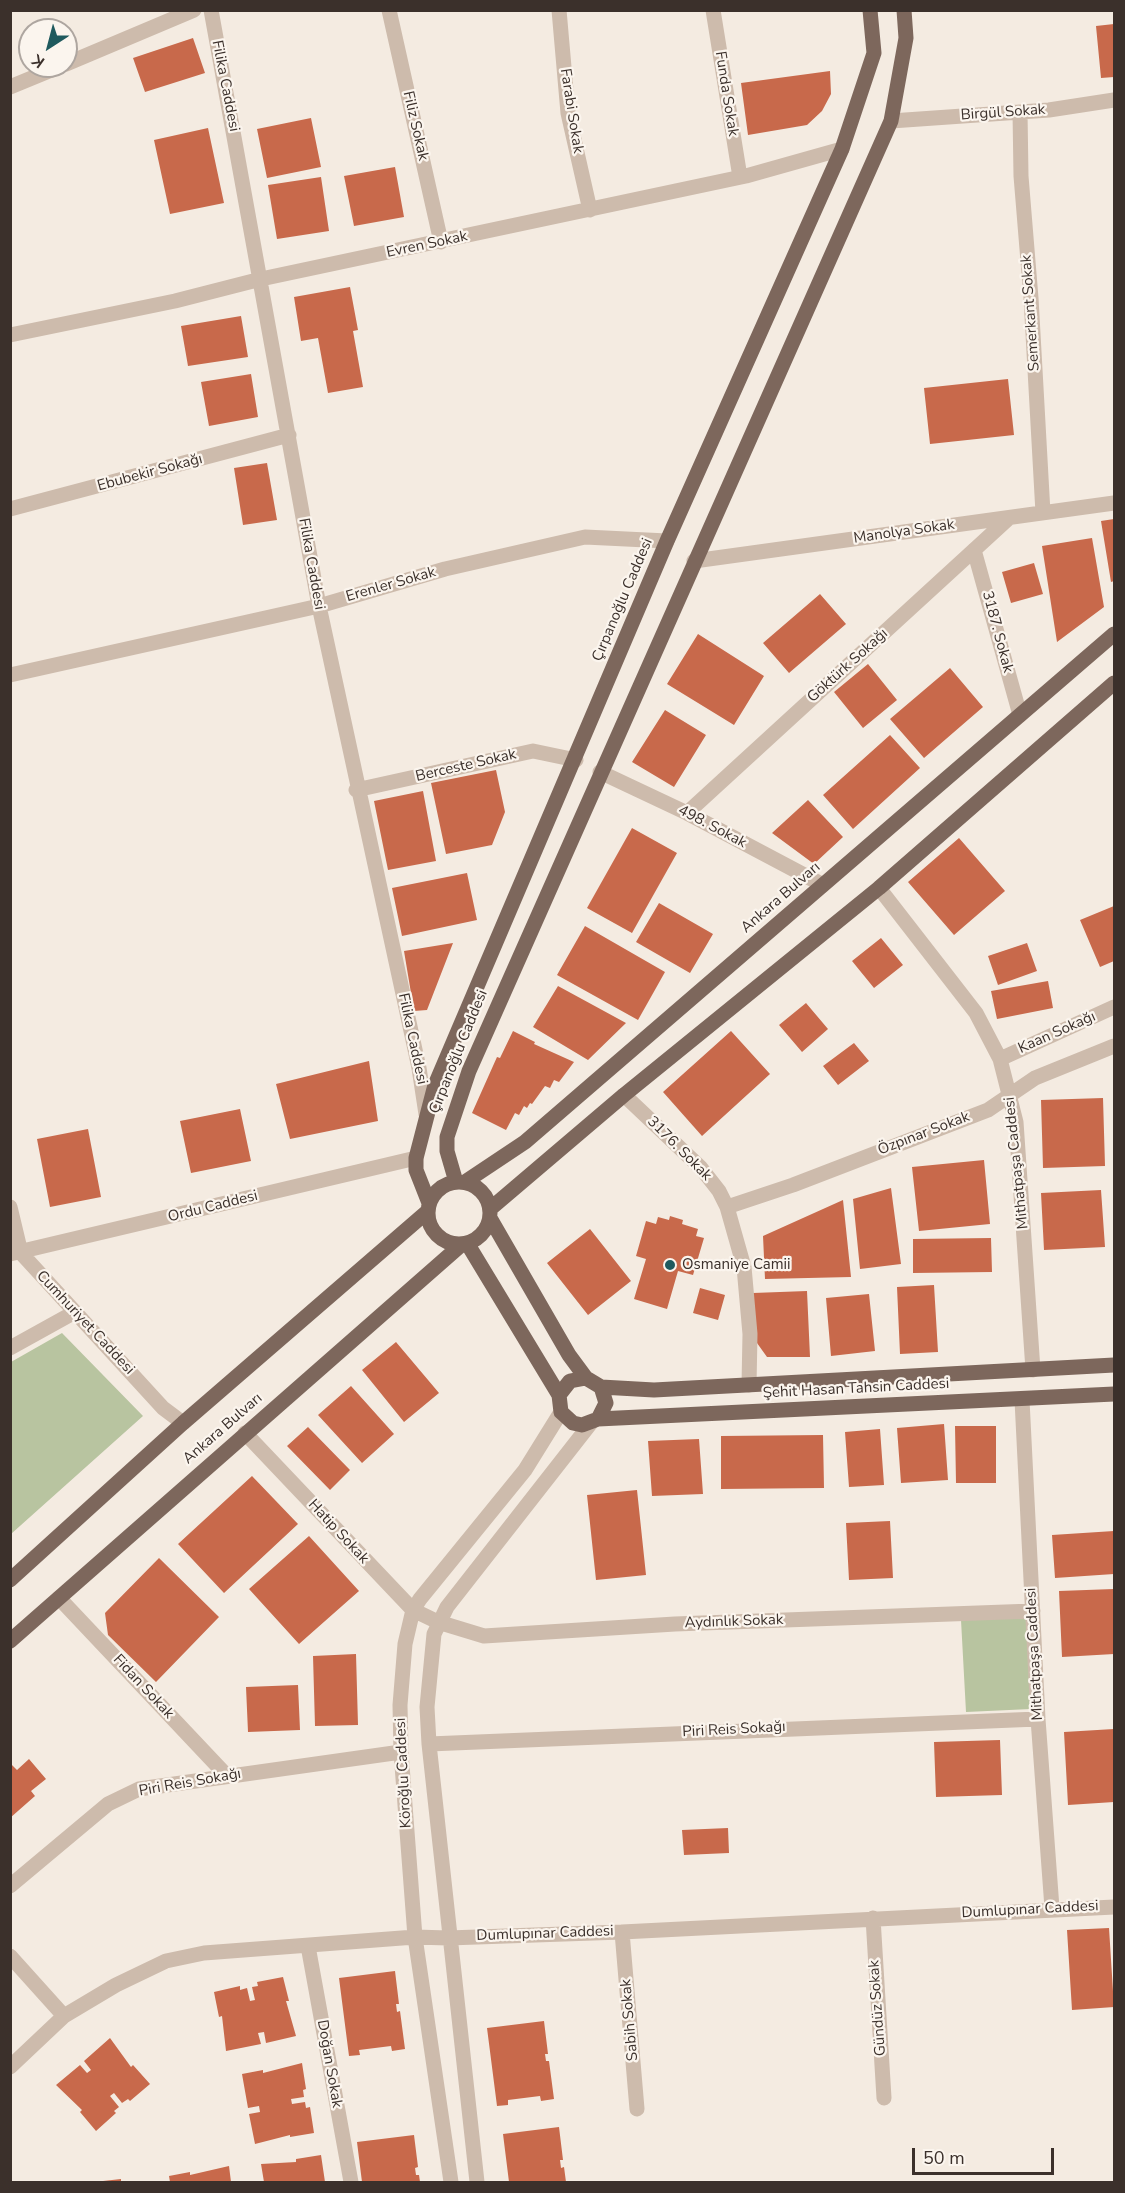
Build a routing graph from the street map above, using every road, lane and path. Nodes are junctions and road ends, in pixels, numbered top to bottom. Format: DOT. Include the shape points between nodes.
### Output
graph roads {
  1 [pos="194,10"];
  2 [pos="211,10"];
  3 [pos="388,10"];
  4 [pos="559,10"];
  5 [pos="713,10"];
  6 [pos="870,10"];
  7 [pos="904,10"];
  8 [pos="78,59"];
  9 [pos="32,78"];
  10 [pos="10,87"];
  11 [pos="1114,99"];
  12 [pos="1020,112"];
  13 [pos="891,121"];
  14 [pos="842,149"];
  15 [pos="740,177"];
  16 [pos="590,210"];
  17 [pos="441,242"];
  18 [pos="261,279"];
  19 [pos="10,335"];
  20 [pos="288,435"];
  21 [pos="1114,503"];
  22 [pos="10,508"];
  23 [pos="1043,513"];
  24 [pos="1010,518"];
  25 [pos="667,541"];
  26 [pos="975,550"];
  27 [pos="694,561"];
  28 [pos="319,606"];
  29 [pos="1114,634"];
  30 [pos="10,675"];
  31 [pos="1114,683"];
  32 [pos="1020,715"];
  33 [pos="576,760"];
  34 [pos="600,772"];
  35 [pos="356,790"];
  36 [pos="687,813"];
  37 [pos="823,885"];
  38 [pos="879,888"];
  39 [pos="1114,1007"];
  40 [pos="1114,1046"];
  41 [pos="1000,1059"];
  42 [pos="1011,1094"];
  43 [pos="624,1095"];
  44 [pos="426,1114"];
  45 [pos="416,1158"];
  46 [pos="461,1182"];
  47 [pos="10,1207"];
  48 [pos="428,1207"];
  49 [pos="727,1207"];
  50 [pos="490,1214"];
  51 [pos="464,1244"];
  52 [pos="16,1254"];
  53 [pos="75,1312"];
  54 [pos="10,1348"];
  55 [pos="1114,1365"];
  56 [pos="1033,1370"];
  57 [pos="586,1378"];
  58 [pos="749,1384"];
  59 [pos="601,1387"];
  60 [pos="1114,1394"];
  61 [pos="559,1395"];
  62 [pos="1022,1400"];
  63 [pos="561,1412"];
  64 [pos="594,1421"];
  65 [pos="183,1423"];
  66 [pos="245,1433"];
  67 [pos="10,1581"];
  68 [pos="59,1598"];
  69 [pos="413,1610"];
  70 [pos="1033,1611"];
  71 [pos="438,1622"];
  72 [pos="10,1641"];
  73 [pos="1038,1719"];
  74 [pos="429,1744"];
  75 [pos="401,1752"];
  76 [pos="227,1776"];
  77 [pos="10,1886"];
  78 [pos="1114,1906"];
  79 [pos="1052,1908"];
  80 [pos="873,1918"];
  81 [pos="622,1932"];
  82 [pos="415,1937"];
  83 [pos="448,1938"];
  84 [pos="308,1946"];
  85 [pos="10,1956"];
  86 [pos="64,2016"];
  87 [pos="10,2067"];
  88 [pos="884,2098"];
  89 [pos="637,2109"];
  90 [pos="351,2182"];
  91 [pos="451,2182"];
  92 [pos="477,2182"];
  1 -- 8 [label="street"];
  2 -- 18 [label="street, Filika Caddesi"];
  3 -- 17 [label="street, Filiz Sokak"];
  4 -- 16 [label="street, Farabi Sokak" via="568,113"];
  5 -- 15 [label="street, Funda Sokak"];
  6 -- 14 [label="main road, Çırpanoğlu Caddesi" via="873,52"];
  7 -- 13 [label="main road, Çırpanoğlu Caddesi" via="906,38"];
  9 -- 10 [label="street"];
  11 -- 12 [label="street, Birgül Sokak"];
  12 -- 13 [label="street, Birgül Sokak"];
  12 -- 23 [label="street, Semerkant Sokak"];
  13 -- 27 [label="main road, Çırpanoğlu Caddesi"];
  14 -- 15 [label="street, Evren Sokak"];
  14 -- 25 [label="main road, Çırpanoğlu Caddesi"];
  15 -- 16 [label="street, Evren Sokak"];
  16 -- 17 [label="street, Evren Sokak"];
  17 -- 18 [label="street, Evren Sokak"];
  18 -- 19 [label="street, Evren Sokak"];
  18 -- 20 [label="street, Filika Caddesi"];
  20 -- 22 [label="street, Ebubekir Sokağı"];
  20 -- 28 [label="street, Filika Caddesi"];
  21 -- 23 [label="street, Manolya Sokak"];
  23 -- 24 [label="street, Manolya Sokak"];
  24 -- 26 [label="street, Göktürk Sokağı"];
  24 -- 27 [label="street, Manolya Sokak"];
  25 -- 28 [label="street, Erenler Sokak" via="585,537 445,569"];
  25 -- 33 [label="main road, Çırpanoğlu Caddesi"];
  26 -- 32 [label="street, 3187. Sokak"];
  26 -- 36 [label="street, Göktürk Sokağı"];
  27 -- 34 [label="main road, Çırpanoğlu Caddesi"];
  28 -- 30 [label="street, Erenler Sokak"];
  28 -- 35 [label="street, Filika Caddesi"];
  29 -- 32 [label="main road, Ankara Bulvarı"];
  31 -- 38 [label="main road, Ankara Bulvarı"];
  32 -- 37 [label="main road, Ankara Bulvarı"];
  33 -- 35 [label="street, Berceste Sokak" via="533,751"];
  33 -- 44 [label="main road, Çırpanoğlu Caddesi" via="446,1058"];
  34 -- 36 [label="street, 498. Sokak"];
  34 -- 46 [label="main road, Çırpanoğlu Caddesi" via="488,1023 449,1124 447,1151"];
  35 -- 44 [label="street, Filika Caddesi"];
  36 -- 37 [label="street, 498. Sokak"];
  37 -- 46 [label="main road, Ankara Bulvarı" via="525,1142"];
  38 -- 41 [label="street, Mithatpaşa Caddesi" via="976,1013"];
  38 -- 43 [label="main road, Ankara Bulvarı"];
  39 -- 41 [label="street, Kaan Sokağı"];
  40 -- 42 [label="street, Özpınar Sokak" via="1035,1078"];
  41 -- 42 [label="street, Mithatpaşa Caddesi"];
  42 -- 49 [label="street, Özpınar Sokak" via="988,1110"];
  42 -- 56 [label="street, Mithatpaşa Caddesi"];
  43 -- 49 [label="street, 3176. Sokak" via="701,1168"];
  43 -- 50 [label="main road, Ankara Bulvarı"];
  44 -- 45 [label="main road, Çırpanoğlu Caddesi"];
  45 -- 48 [label="main road, Çırpanoğlu Caddesi"];
  45 -- 52 [label="street, Ordu Caddesi"];
  46 -- 48 [label="main road, Ankara Bulvarı" via="439,1188"];
  46 -- 50 [label="main road" via="482,1192"];
  47 -- 52 [label="street, Cumhuriyet Caddesi"];
  48 -- 51 [label="main road" via="434,1232 446,1242"];
  48 -- 65 [label="main road, Ankara Bulvarı"];
  49 -- 58 [label="street, 3176. Sokak" via="744,1267 750,1334"];
  50 -- 51 [label="main road, Ankara Bulvarı" via="484,1232"];
  50 -- 57 [label="main road, Şehit Hasan Tahsin Caddesi" via="569,1355"];
  51 -- 61 [label="main road"];
  51 -- 66 [label="main road, Ankara Bulvarı"];
  52 -- 53 [label="street, Cumhuriyet Caddesi"];
  53 -- 54 [label="street"];
  53 -- 65 [label="street, Cumhuriyet Caddesi" via="163,1408"];
  55 -- 56 [label="main road, Şehit Hasan Tahsin Caddesi"];
  56 -- 58 [label="main road, Şehit Hasan Tahsin Caddesi"];
  57 -- 59 [label="main road, Şehit Hasan Tahsin Caddesi"];
  57 -- 61 [label="main road" via="570,1381"];
  58 -- 59 [label="main road, Şehit Hasan Tahsin Caddesi" via="654,1390"];
  59 -- 64 [label="main road" via="606,1404"];
  60 -- 62 [label="main road, Şehit Hasan Tahsin Caddesi"];
  61 -- 63 [label="main road"];
  62 -- 64 [label="main road, Şehit Hasan Tahsin Caddesi"];
  62 -- 70 [label="street, Mithatpaşa Caddesi"];
  63 -- 64 [label="main road, Şehit Hasan Tahsin Caddesi" via="573,1424"];
  63 -- 69 [label="street, Köroğlu Caddesi" via="525,1470 432,1581"];
  64 -- 71 [label="street, Köroğlu Caddesi"];
  65 -- 67 [label="main road, Ankara Bulvarı"];
  66 -- 68 [label="main road, Ankara Bulvarı"];
  66 -- 69 [label="street, Hatip Sokak"];
  68 -- 72 [label="main road, Ankara Bulvarı"];
  68 -- 76 [label="street, Fidan Sokak"];
  69 -- 71 [label="street, Hatip Sokak"];
  69 -- 75 [label="street, Köroğlu Caddesi" via="402,1664"];
  70 -- 71 [label="street, Aydınlık Sokak" via="675,1624 516,1636 484,1636"];
  70 -- 73 [label="street, Mithatpaşa Caddesi"];
  71 -- 74 [label="street, Köroğlu Caddesi" via="428,1674"];
  73 -- 74 [label="street, Piri Reis Sokağı"];
  73 -- 79 [label="street, Mithatpaşa Caddesi"];
  74 -- 83 [label="street, Köroğlu Caddesi"];
  75 -- 76 [label="street, Piri Reis Sokağı"];
  75 -- 82 [label="street, Köroğlu Caddesi"];
  76 -- 77 [label="street, Piri Reis Sokağı" via="139,1789 108,1804"];
  78 -- 79 [label="street, Dumlupınar Caddesi"];
  79 -- 80 [label="street, Dumlupınar Caddesi"];
  80 -- 81 [label="street, Dumlupınar Caddesi"];
  80 -- 88 [label="street, Gündüz Sokak"];
  81 -- 83 [label="street, Dumlupınar Caddesi"];
  81 -- 89 [label="street, Sabih Sokak"];
  82 -- 83 [label="street, Dumlupınar Caddesi"];
  82 -- 84 [label="street, Dumlupınar Caddesi"];
  82 -- 91 [label="street, Köroğlu Caddesi"];
  83 -- 92 [label="street, Köroğlu Caddesi"];
  84 -- 86 [label="street, Dumlupınar Caddesi" via="204,1953 166,1961"];
  84 -- 90 [label="street, Doğan Sokak"];
  85 -- 86 [label="street"];
  86 -- 87 [label="street, Dumlupınar Caddesi"];
}
